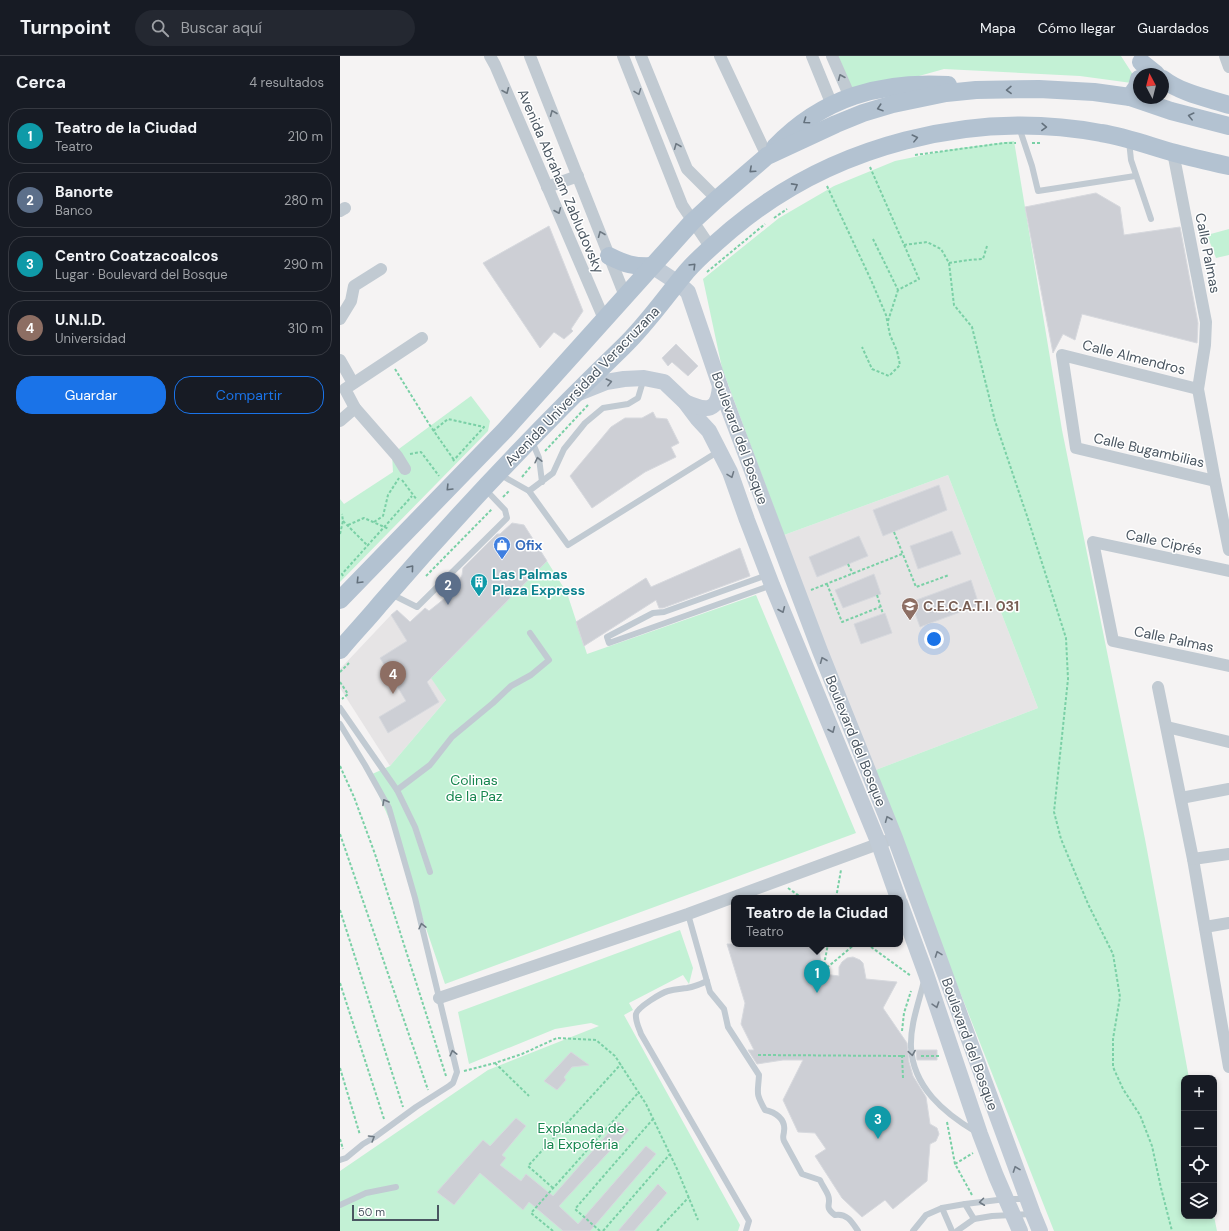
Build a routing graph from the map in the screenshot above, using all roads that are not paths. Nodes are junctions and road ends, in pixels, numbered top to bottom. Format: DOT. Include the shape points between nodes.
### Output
graph roads {
  1 [pos="490,56"];
  2 [pos="530,56"];
  3 [pos="623,56"];
  4 [pos="641,56"];
  5 [pos="720,56"];
  6 [pos="812,56"];
  7 [pos="832,56"];
  8 [pos="1225,56"];
  9 [pos="1229,67"];
  10 [pos="1169,83"];
  11 [pos="976,90"];
  12 [pos="1133,93"];
  13 [pos="850,97"];
  14 [pos="1130,97"];
  15 [pos="832,105"];
  16 [pos="1229,105"];
  17 [pos="1019,126"];
  18 [pos="1229,126"];
  19 [pos="1129,139"];
  20 [pos="1173,152"];
  21 [pos="767,156"];
  22 [pos="1228,168"];
  23 [pos="687,169"];
  24 [pos="578,176"];
  25 [pos="1135,176"];
  26 [pos="671,177"];
  27 [pos="547,187"];
  28 [pos="717,198"];
  29 [pos="1151,219"];
  30 [pos="692,222"];
  31 [pos="711,248"];
  32 [pos="609,256"];
  33 [pos="652,266"];
  34 [pos="381,269"];
  35 [pos="683,287"];
  36 [pos="625,296"];
  37 [pos="341,316"];
  38 [pos="604,319"];
  39 [pos="422,338"];
  40 [pos="340,360"];
  41 [pos="644,378"];
  42 [pos="353,382"];
  43 [pos="720,386"];
  44 [pos="1198,389"];
  45 [pos="572,396"];
  46 [pos="685,402"];
  47 [pos="356,408"];
  48 [pos="340,421"];
  49 [pos="531,440"];
  50 [pos="1076,448"];
  51 [pos="720,451"];
  52 [pos="476,460"];
  53 [pos="403,473"];
  54 [pos="498,474"];
  55 [pos="1215,481"];
  56 [pos="542,482"];
  57 [pos="484,487"];
  58 [pos="529,491"];
  59 [pos="456,519"];
  60 [pos="1229,550"];
  61 [pos="1229,571"];
  62 [pos="770,580"];
  63 [pos="390,593"];
  64 [pos="713,594"];
  65 [pos="340,600"];
  66 [pos="717,604"];
  67 [pos="681,606"];
  68 [pos="686,616"];
  69 [pos="530,633"];
  70 [pos="1113,641"];
  71 [pos="344,647"];
  72 [pos="1229,666"];
  73 [pos="1158,687"];
  74 [pos="340,708"];
  75 [pos="340,724"];
  76 [pos="1167,727"];
  77 [pos="1229,742"];
  78 [pos="1229,789"];
  79 [pos="397,790"];
  80 [pos="1181,798"];
  81 [pos="895,838"];
  82 [pos="879,844"];
  83 [pos="1229,854"];
  84 [pos="1193,859"];
  85 [pos="430,872"];
  86 [pos="740,895"];
  87 [pos="897,895"];
  88 [pos="731,898"];
  89 [pos="903,913"];
  90 [pos="688,914"];
  91 [pos="1229,923"];
  92 [pos="1205,927"];
  93 [pos="921,976"];
  94 [pos="707,981"];
  95 [pos="439,998"];
  96 [pos="1223,998"];
  97 [pos="1229,1067"];
  98 [pos="982,1140"];
  99 [pos="340,1160"];
  100 [pos="396,1187"];
  101 [pos="1006,1199"];
  102 [pos="965,1204"];
  103 [pos="340,1205"];
  104 [pos="1030,1207"];
  105 [pos="942,1208"];
  106 [pos="1014,1215"];
  107 [pos="974,1219"];
  108 [pos="746,1231"];
  109 [pos="858,1231"];
  110 [pos="914,1231"];
  111 [pos="952,1231"];
  112 [pos="957,1231"];
  113 [pos="1020,1231"];
  114 [pos="1040,1231"];
  1 -- 27 [label="street, Avenida Abraham Zabludovsky, one-way"];
  24 -- 2 [label="street, Avenida Abraham Zabludovsky, one-way"];
  3 -- 26 [label="street, one-way"];
  23 -- 4 [label="street, one-way"];
  5 -- 21 [label="street"];
  6 -- 15 [label="street"];
  13 -- 7 [label="street, one-way"];
  8 -- 9 [label="street"];
  10 -- 16 [label="main road"];
  11 -- 13 [label="main road" via="954,85 902,85"];
  14 -- 11 [label="main road, Avenida Universidad Veracruzana, one-way" via="1039,89"];
  11 -- 21 [label="main road, Avenida Universidad Veracruzana, one-way" via="946,93 863,113"];
  12 -- 14 [label="main road"];
  13 -- 15 [label="main road"];
  18 -- 14 [label="main road, Avenida Universidad Veracruzana, one-way"];
  15 -- 21 [label="main road, one-way" via="797,127"];
  17 -- 19 [label="main road, Avenida Universidad Veracruzana, one-way" via="1076,129"];
  17 -- 25 [label="lane" via="1038,191"];
  31 -- 17 [label="main road, Avenida Universidad Veracruzana, one-way" via="732,228 781,194 861,154 939,133 982,127"];
  19 -- 20 [label="main road, Avenida Universidad Veracruzana"];
  19 -- 25 [label="lane"];
  20 -- 22 [label="main road, Avenida Universidad Veracruzana"];
  20 -- 44 [label="street, Calle Palmas" via="1206,322"];
  21 -- 28 [label="main road, Avenida Universidad Veracruzana, one-way"];
  23 -- 26 [label="street"];
  23 -- 28 [label="street"];
  24 -- 27 [label="street"];
  32 -- 24 [label="street, Avenida Abraham Zabludovsky, one-way"];
  25 -- 29 [label="lane"];
  26 -- 30 [label="street" via="682,206"];
  27 -- 38 [label="street, Avenida Abraham Zabludovsky, one-way"];
  28 -- 30 [label="main road, Avenida Universidad Veracruzana"];
  30 -- 31 [label="street"];
  30 -- 33 [label="main road, Avenida Universidad Veracruzana"];
  35 -- 31 [label="main road, Avenida Universidad Veracruzana, one-way" via="689,269"];
  32 -- 33 [label="main road" via="626,264"];
  32 -- 36 [label="street, Avenida Abraham Zabludovsky"];
  33 -- 35 [label="main road"];
  33 -- 36 [label="main road, Avenida Universidad Veracruzana"];
  34 -- 37 [label="street" via="354,286 351,301"];
  35 -- 43 [label="main road, Boulevard del Bosque"];
  35 -- 45 [label="main road, Avenida Universidad Veracruzana"];
  36 -- 38 [label="main road, Avenida Universidad Veracruzana"];
  38 -- 52 [label="main road, Avenida Universidad Veracruzana"];
  39 -- 42 [label="street"];
  40 -- 42 [label="street"];
  45 -- 41 [label="main road, Boulevard del Bosque, one-way" via="606,382"];
  41 -- 46 [label="main road, Boulevard del Bosque" via="664,382"];
  41 -- 56 [label="lane" via="638,398 628,404 603,408 585,423 564,449 553,473"];
  42 -- 47 [label="street" via="345,389"];
  43 -- 46 [label="main road" via="719,398 710,408 702,409"];
  81 -- 43 [label="main road, Boulevard del Bosque, one-way" via="820,651"];
  44 -- 50 [label="street, Calle Almendros" via="1062,355"];
  44 -- 55 [label="street, Calle Palmas"];
  45 -- 49 [label="main road, Avenida Universidad Veracruzana"];
  46 -- 51 [label="main road, Boulevard del Bosque" via="709,430"];
  47 -- 48 [label="street"];
  47 -- 53 [label="street" via="397,456"];
  49 -- 54 [label="main road, Avenida Universidad Veracruzana"];
  56 -- 49 [label="lane, one-way" via="539,458"];
  50 -- 55 [label="street, Calle Bugambilias"];
  51 -- 58 [label="lane" via="568,545"];
  51 -- 62 [label="main road, Boulevard del Bosque, one-way"];
  52 -- 59 [label="main road" via="478,474 455,506"];
  52 -- 65 [label="main road, Avenida Universidad Veracruzana, one-way"];
  54 -- 57 [label="main road, Avenida Universidad Veracruzana"];
  54 -- 58 [label="lane"];
  55 -- 60 [label="street, Calle Palmas"];
  56 -- 58 [label="lane"];
  57 -- 59 [label="main road, Avenida Universidad Veracruzana"];
  57 -- 63 [label="lane" via="505,510 507,518 417,607"];
  63 -- 59 [label="main road, Avenida Universidad Veracruzana, one-way"];
  61 -- 70 [label="street, Calle Ciprés" via="1093,542"];
  62 -- 64 [label="lane"];
  62 -- 66 [label="lane"];
  62 -- 82 [label="main road, Boulevard del Bosque, one-way"];
  63 -- 71 [label="main road, Avenida Universidad Veracruzana"];
  64 -- 66 [label="lane"];
  64 -- 67 [label="lane"];
  66 -- 68 [label="lane"];
  67 -- 68 [label="lane"];
  67 -- 68 [label="lane" via="653,613 607,637 609,643"];
  69 -- 79 [label="lane" via="549,660 531,675 511,686 452,737 430,765"];
  70 -- 72 [label="street, Calle Palmas"];
  73 -- 76 [label="street"];
  74 -- 79 [label="lane"];
  95 -- 75 [label="lane, one-way" via="415,898 389,808"];
  76 -- 77 [label="street"];
  76 -- 80 [label="street"];
  78 -- 80 [label="street"];
  79 -- 85 [label="lane" via="415,827"];
  80 -- 84 [label="street"];
  81 -- 82 [label="street"];
  104 -- 81 [label="main road, Boulevard del Bosque, one-way"];
  82 -- 86 [label="street"];
  82 -- 87 [label="main road, Boulevard del Bosque"];
  83 -- 84 [label="street"];
  84 -- 92 [label="street"];
  88 -- 90 [label="street"];
  89 -- 93 [label="main road, Boulevard del Bosque"];
  90 -- 94 [label="lane"];
  90 -- 95 [label="street"];
  91 -- 92 [label="street"];
  92 -- 96 [label="street"];
  93 -- 98 [label="main road, Boulevard del Bosque, one-way"];
  93 -- 98 [label="lane, one-way" via="911,1047 915,1068 924,1086 939,1105"];
  94 -- 108 [label="lane" via="688,988 667,991 639,1008 636,1023 748,1221"];
  94 -- 109 [label="lane" via="710,992 724,1009 728,1027 759,1075 758,1098 765,1110 779,1116 784,1129 782,1137 798,1168 802,1174 820,1180 828,1195 828,1208 835,1215 842,1214 848,1217"];
  99 -- 95 [label="lane, one-way" via="453,1083 457,1072"];
  96 -- 97 [label="street"];
  98 -- 101 [label="main road, Boulevard del Bosque"];
  100 -- 103 [label="lane" via="366,1193"];
  101 -- 102 [label="lane, one-way"];
  101 -- 104 [label="lane"];
  101 -- 106 [label="main road, Boulevard del Bosque"];
  102 -- 105 [label="lane"];
  102 -- 107 [label="lane"];
  104 -- 106 [label="lane"];
  104 -- 114 [label="main road, Boulevard del Bosque"];
  105 -- 110 [label="lane" via="926,1215"];
  105 -- 111 [label="lane"];
  106 -- 107 [label="lane"];
  106 -- 113 [label="main road, Boulevard del Bosque"];
  107 -- 112 [label="lane"];
}
